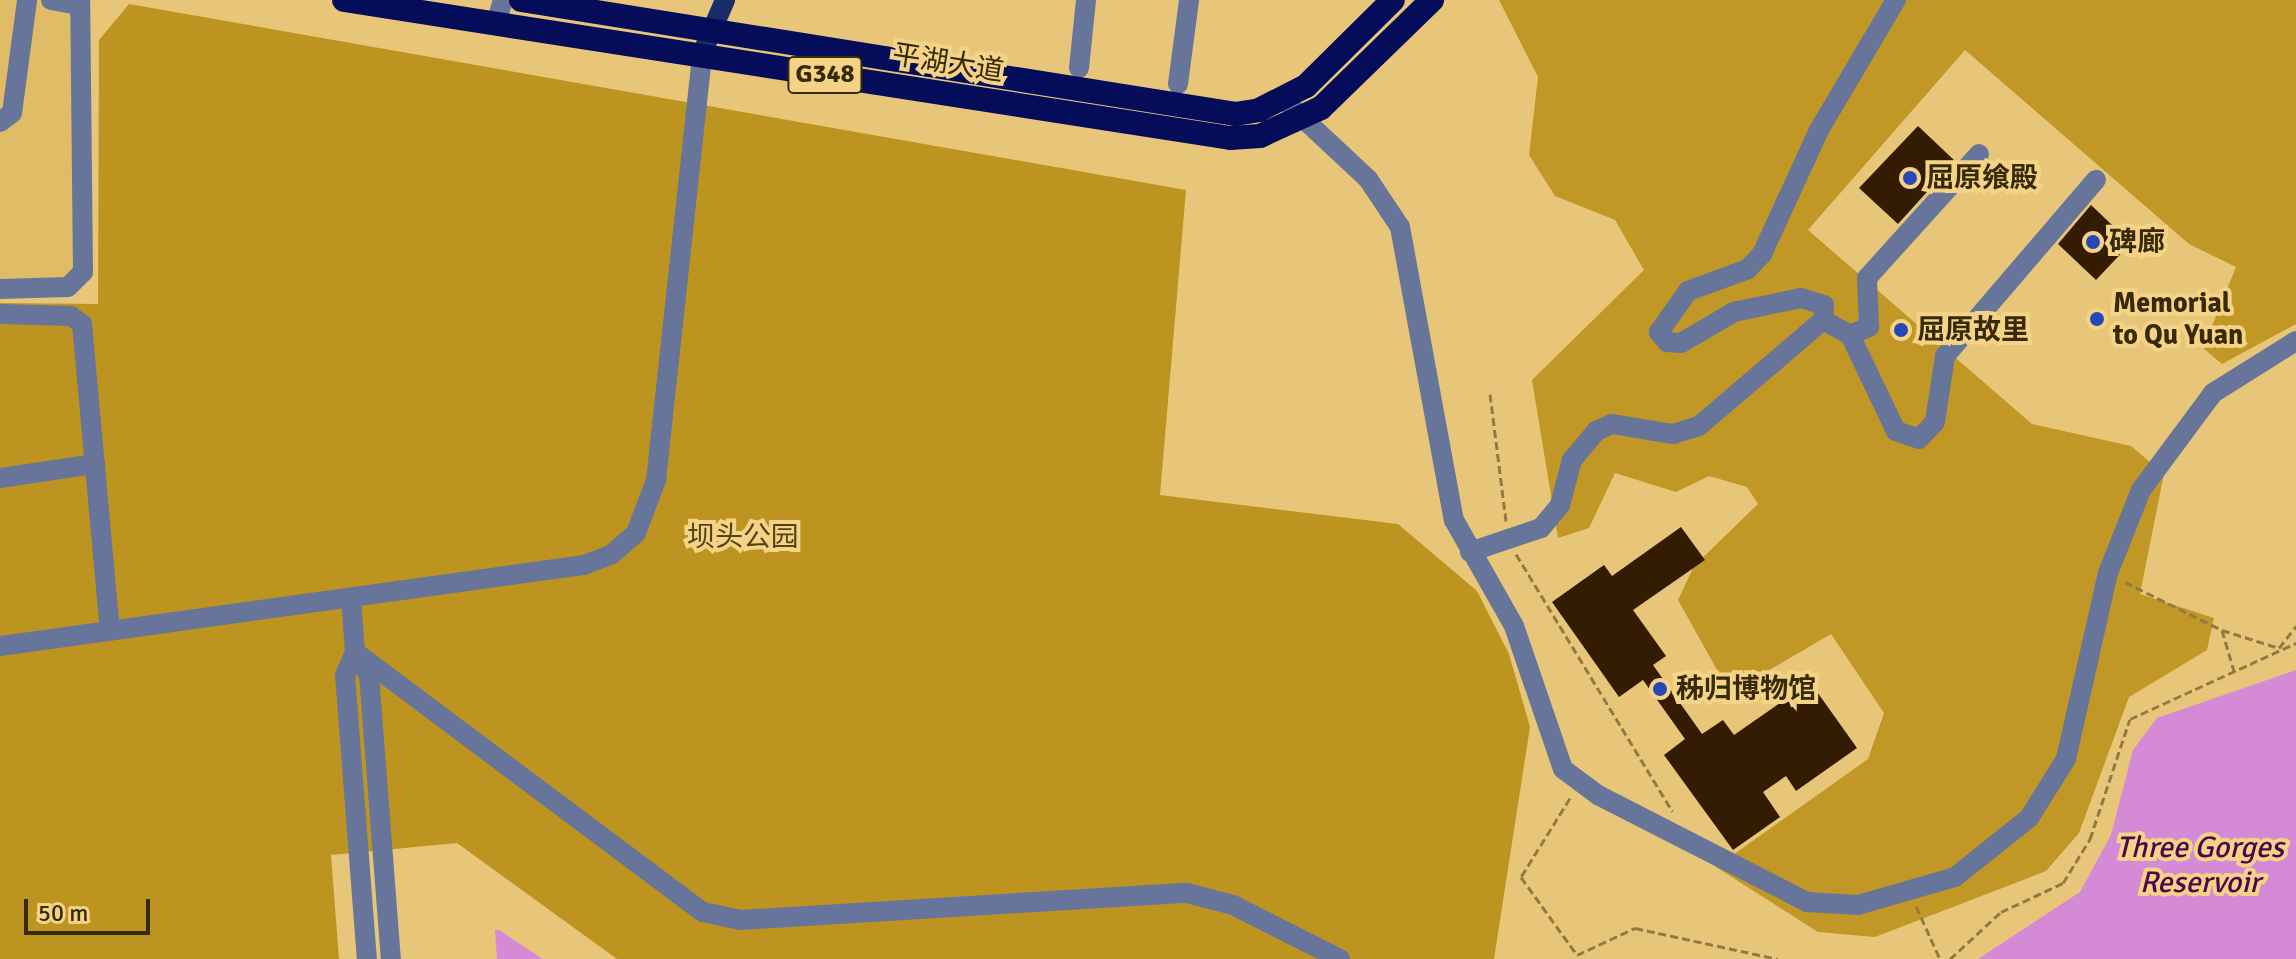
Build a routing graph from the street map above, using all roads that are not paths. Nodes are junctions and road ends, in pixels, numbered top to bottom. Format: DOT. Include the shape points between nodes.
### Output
graph roads {
  1 [pos="27,0"];
  2 [pos="51,0"];
  3 [pos="344,0"];
  4 [pos="521,0"];
  5 [pos="725,0"];
  6 [pos="1086,0"];
  7 [pos="1189,0"];
  8 [pos="1393,0"];
  9 [pos="1432,0"];
  10 [pos="1896,0"];
  11 [pos="80,2"];
  12 [pos="499,12"];
  13 [pos="712,30"];
  14 [pos="702,55"];
  15 [pos="1079,68"];
  16 [pos="1178,84"];
  17 [pos="1283,100"];
  18 [pos="1303,119"];
  19 [pos="0,122"];
  20 [pos="1979,154"];
  21 [pos="2096,180"];
  22 [pos="0,289"];
  23 [pos="0,314"];
  24 [pos="1823,320"];
  25 [pos="1850,335"];
  26 [pos="2296,341"];
  27 [pos="95,464"];
  28 [pos="0,478"];
  29 [pos="1470,552"];
  30 [pos="351,598"];
  31 [pos="110,631"];
  32 [pos="0,646"];
  33 [pos="355,652"];
  34 [pos="367,959"];
  35 [pos="391,959"];
  36 [pos="1340,959"];
  1 -- 19 [label="street" via="12,113"];
  2 -- 11 [label="street"];
  3 -- 12 [label="highway, 平湖大道 / G348"];
  4 -- 13 [label="highway, 平湖大道 / G348"];
  5 -- 13 [label="main road"];
  6 -- 15 [label="street"];
  7 -- 16 [label="street"];
  8 -- 17 [label="highway, G348"];
  9 -- 18 [label="highway, G348"];
  10 -- 24 [label="street" via="1819,130 1762,254 1748,269 1688,291 1659,332 1667,342 1681,343 1734,312 1801,298 1824,305"];
  11 -- 22 [label="street" via="83,272 68,287"];
  12 -- 14 [label="highway, 平湖大道 / G348"];
  13 -- 14 [label="main road"];
  13 -- 17 [label="highway, 平湖大道 / G348" via="1235,114"];
  14 -- 18 [label="highway, 平湖大道 / G348" via="1230,138 1260,136"];
  14 -- 30 [label="street" via="656,480 636,533 584,565"];
  17 -- 18 [label="street"];
  18 -- 29 [label="street" via="1374,187 1400,227 1449,503"];
  20 -- 25 [label="street" via="1867,278 1869,327"];
  21 -- 25 [label="street" via="1945,356 1935,422 1926,435 1911,439 1896,431"];
  23 -- 27 [label="street" via="71,316 82,324"];
  24 -- 25 [label="street"];
  24 -- 29 [label="street" via="1699,426 1673,434 1629,424 1596,431 1572,460 1552,517 1508,542"];
  26 -- 29 [label="street" via="2235,375 2173,438 2128,517 2108,573 2057,780 2012,835 1955,877 1858,905 1807,902 1579,784 1553,749 1514,626"];
  27 -- 28 [label="street"];
  27 -- 31 [label="street"];
  30 -- 31 [label="street"];
  30 -- 33 [label="street"];
  31 -- 32 [label="street"];
  33 -- 34 [label="street" via="345,675"];
  33 -- 35 [label="street" via="369,675"];
  33 -- 36 [label="street" via="703,912 740,920 1187,893 1233,905"];
}
